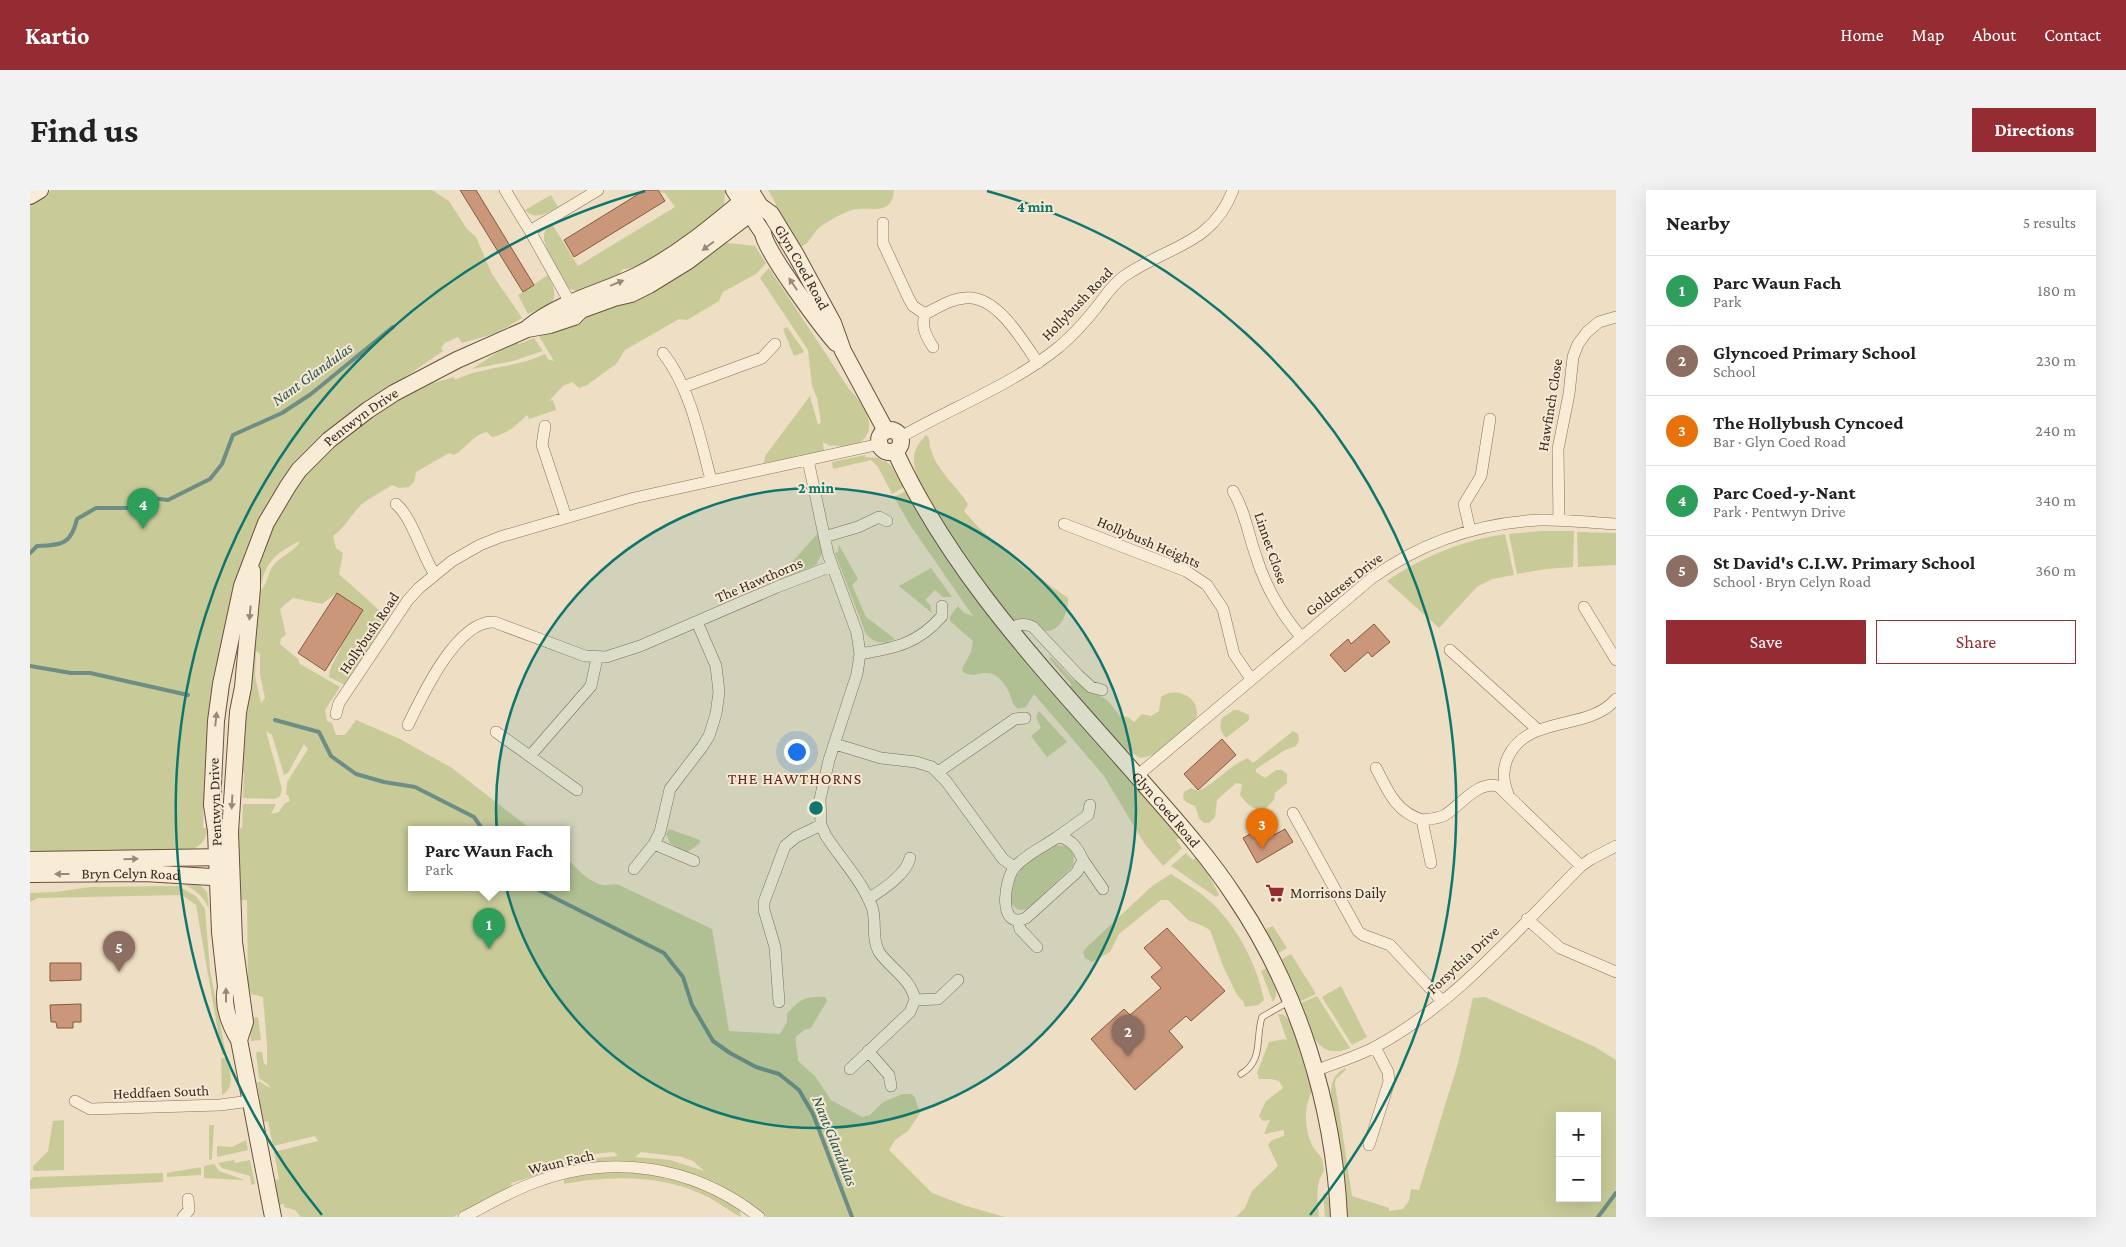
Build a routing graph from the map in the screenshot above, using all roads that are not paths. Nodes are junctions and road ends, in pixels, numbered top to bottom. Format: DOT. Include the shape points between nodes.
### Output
graph roads {
  1 [pos="40,190"];
  2 [pos="505,190"];
  3 [pos="598,190"];
  4 [pos="1233,190"];
  5 [pos="30,196"];
  6 [pos="748,199"];
  7 [pos="883,223"];
  8 [pos="731,229"];
  9 [pos="530,231"];
  10 [pos="764,240"];
  11 [pos="577,306"];
  12 [pos="924,314"];
  13 [pos="1616,318"];
  14 [pos="776,344"];
  15 [pos="933,347"];
  16 [pos="843,351"];
  17 [pos="663,353"];
  18 [pos="1038,363"];
  19 [pos="682,387"];
  20 [pos="1490,419"];
  21 [pos="545,426"];
  22 [pos="890,441"];
  23 [pos="808,460"];
  24 [pos="712,480"];
  25 [pos="1233,491"];
  26 [pos="396,504"];
  27 [pos="566,517"];
  28 [pos="1559,520"];
  29 [pos="887,521"];
  30 [pos="1064,524"];
  31 [pos="1616,524"];
  32 [pos="1470,530"];
  33 [pos="824,537"];
  34 [pos="252,564"];
  35 [pos="832,566"];
  36 [pos="435,575"];
  37 [pos="942,606"];
  38 [pos="1584,607"];
  39 [pos="697,622"];
  40 [pos="1008,630"];
  41 [pos="1301,637"];
  42 [pos="1450,650"];
  43 [pos="860,654"];
  44 [pos="597,658"];
  45 [pos="1616,660"];
  46 [pos="1251,679"];
  47 [pos="1102,690"];
  48 [pos="1616,698"];
  49 [pos="336,714"];
  50 [pos="1025,718"];
  51 [pos="408,726"];
  52 [pos="1538,730"];
  53 [pos="496,732"];
  54 [pos="834,744"];
  55 [pos="530,756"];
  56 [pos="1376,768"];
  57 [pos="938,772"];
  58 [pos="1137,776"];
  59 [pos="577,790"];
  60 [pos="1508,794"];
  61 [pos="1090,805"];
  62 [pos="1293,813"];
  63 [pos="1422,820"];
  64 [pos="821,825"];
  65 [pos="1056,838"];
  66 [pos="654,844"];
  67 [pos="1616,846"];
  68 [pos="225,857"];
  69 [pos="910,858"];
  70 [pos="30,860"];
  71 [pos="1083,860"];
  72 [pos="694,861"];
  73 [pos="1431,863"];
  74 [pos="1581,866"];
  75 [pos="1014,867"];
  76 [pos="634,869"];
  77 [pos="30,874"];
  78 [pos="225,878"];
  79 [pos="1103,889"];
  80 [pos="868,899"];
  81 [pos="1527,919"];
  82 [pos="1018,920"];
  83 [pos="1037,948"];
  84 [pos="1616,972"];
  85 [pos="958,980"];
  86 [pos="915,1000"];
  87 [pos="1442,1001"];
  88 [pos="779,1002"];
  89 [pos="1290,1002"];
  90 [pos="1375,1047"];
  91 [pos="868,1051"];
  92 [pos="850,1069"];
  93 [pos="1315,1071"];
  94 [pos="1241,1074"];
  95 [pos="891,1086"];
  96 [pos="75,1101"];
  97 [pos="250,1101"];
  98 [pos="1369,1145"];
  99 [pos="188,1199"];
  100 [pos="486,1212"];
  101 [pos="183,1217"];
  102 [pos="273,1217"];
  103 [pos="464,1217"];
  104 [pos="759,1217"];
  105 [pos="1339,1217"];
  1 -- 5 [label="street"];
  2 -- 9 [label="street"];
  3 -- 9 [label="street"];
  4 -- 18 [label="street, Hollybush Road" via="1222,213 1211,226 1121,278 1080,326"];
  6 -- 8 [label="street, Pentwyn Drive"];
  6 -- 10 [label="street, Glyn Coed Road"];
  11 -- 6 [label="street, Pentwyn Drive, one-way" via="654,266"];
  6 -- 16 [label="street, Glyn Coed Road" via="770,214 796,255 833,323"];
  7 -- 12 [label="street" via="884,243 913,306"];
  8 -- 10 [label="street, Glyn Coed Road" via="741,229"];
  8 -- 11 [label="street, Pentwyn Drive, one-way" via="649,285 631,294"];
  9 -- 11 [label="street" via="568,299"];
  16 -- 10 [label="street, Glyn Coed Road, one-way" via="822,327"];
  11 -- 34 [label="street, Pentwyn Drive" via="544,315 527,329 420,378 345,426 315,453 288,486 266,523"];
  12 -- 15 [label="street" via="924,329"];
  12 -- 18 [label="street" via="960,299 986,302 1001,313"];
  13 -- 28 [label="street, Hawfinch Close" via="1600,322 1587,332 1573,357 1558,449"];
  14 -- 19 [label="street" via="762,358"];
  16 -- 22 [label="street, Glyn Coed Road"];
  17 -- 19 [label="street" via="676,369"];
  18 -- 22 [label="street, Hollybush Road"];
  19 -- 24 [label="street"];
  20 -- 32 [label="street" via="1481,476 1464,504"];
  21 -- 27 [label="street" via="542,445"];
  22 -- 23 [label="street, Hollybush Road"];
  22 -- 40 [label="street, Glyn Coed Road" via="936,528"];
  23 -- 24 [label="street, Hollybush Road"];
  23 -- 33 [label="street"];
  24 -- 27 [label="street, Hollybush Road"];
  25 -- 41 [label="street, Linnet Close" via="1241,504 1264,578 1284,615"];
  26 -- 36 [label="street" via="404,511"];
  27 -- 36 [label="street, Hollybush Road" via="480,545"];
  28 -- 31 [label="street, Goldcrest Drive"];
  28 -- 32 [label="street, Goldcrest Drive" via="1523,521"];
  29 -- 33 [label="street" via="879,517"];
  30 -- 46 [label="street, Hollybush Heights" via="1186,570 1207,584 1223,609 1234,654"];
  32 -- 41 [label="street, Goldcrest Drive" via="1426,545 1395,563"];
  33 -- 35 [label="street"];
  34 -- 68 [label="street, Pentwyn Drive, one-way" via="244,687 238,712 230,832"];
  68 -- 34 [label="street, Pentwyn Drive, one-way" via="212,805 216,721 242,586"];
  35 -- 39 [label="street, The Hawthorns"];
  35 -- 43 [label="street" via="856,633"];
  36 -- 49 [label="street, Hollybush Road" via="419,588 390,625"];
  37 -- 43 [label="street" via="942,616 934,626 914,640"];
  38 -- 45 [label="street"];
  39 -- 44 [label="street, The Hawthorns" via="616,655"];
  39 -- 66 [label="street" via="716,666 719,692 716,714 702,747 670,789"];
  40 -- 47 [label="street" via="1021,624 1033,627 1079,676 1092,687"];
  40 -- 58 [label="street, Glyn Coed Road"];
  41 -- 46 [label="street, Goldcrest Drive"];
  42 -- 52 [label="street"];
  43 -- 54 [label="street" via="857,674"];
  44 -- 51 [label="street, The Hawthorns" via="494,622 478,624 463,636 432,677"];
  44 -- 55 [label="street" via="591,686"];
  46 -- 58 [label="street, Goldcrest Drive"];
  48 -- 52 [label="street" via="1611,705 1594,714"];
  50 -- 57 [label="street" via="1015,719"];
  52 -- 60 [label="street" via="1518,742 1511,751 1504,775"];
  53 -- 55 [label="street"];
  54 -- 57 [label="street" via="881,758 921,764"];
  54 -- 64 [label="street" via="820,799"];
  55 -- 59 [label="street"];
  56 -- 63 [label="street" via="1397,805"];
  57 -- 75 [label="street" via="1003,859"];
  58 -- 89 [label="street, Glyn Coed Road" via="1203,853 1236,898 1263,944"];
  60 -- 63 [label="street" via="1492,784 1484,786 1444,815"];
  60 -- 74 [label="street"];
  61 -- 65 [label="street" via="1088,815"];
  62 -- 87 [label="street" via="1358,931 1363,936 1390,945"];
  63 -- 73 [label="street"];
  64 -- 80 [label="street"];
  64 -- 88 [label="street" via="785,846 764,902 774,947"];
  65 -- 71 [label="street" via="1072,842"];
  65 -- 75 [label="street"];
  66 -- 72 [label="street"];
  66 -- 76 [label="street"];
  67 -- 74 [label="street, Forsythia Drive"];
  70 -- 68 [label="street, Bryn Celyn Road, one-way"];
  68 -- 78 [label="street, Pentwyn Drive"];
  69 -- 80 [label="street" via="908,866"];
  71 -- 79 [label="street"];
  71 -- 82 [label="street" via="1077,872 1026,918"];
  74 -- 81 [label="street, Forsythia Drive"];
  75 -- 82 [label="street" via="1006,885 1004,902 1008,913"];
  78 -- 77 [label="street, Bryn Celyn Road, one-way" via="144,873"];
  78 -- 97 [label="street, Pentwyn Drive" via="220,932 224,994 230,1024 239,1040"];
  80 -- 86 [label="street" via="878,950 909,985"];
  81 -- 84 [label="street" via="1560,948"];
  81 -- 87 [label="street, Forsythia Drive"];
  82 -- 83 [label="street" via="1020,929"];
  85 -- 86 [label="street" via="938,999"];
  86 -- 91 [label="street" via="910,1012"];
  87 -- 90 [label="street, Forsythia Drive"];
  89 -- 93 [label="street, Glyn Coed Road"];
  89 -- 94 [label="lane" via="1262,1017 1254,1064"];
  90 -- 93 [label="street, Forsythia Drive"];
  90 -- 98 [label="street" via="1388,1072 1389,1082"];
  91 -- 92 [label="street"];
  91 -- 95 [label="street" via="889,1075"];
  93 -- 105 [label="street, Glyn Coed Road" via="1332,1148"];
  96 -- 97 [label="street, Heddfaen South" via="90,1109"];
  97 -- 102 [label="street, Pentwyn Drive"];
  99 -- 101 [label="street" via="189,1210"];
  100 -- 103 [label="street, Waun Fach"];
  100 -- 104 [label="street, Waun Fach" via="520,1188 548,1178 584,1169 623,1167 668,1172 694,1180 726,1194"];
}
